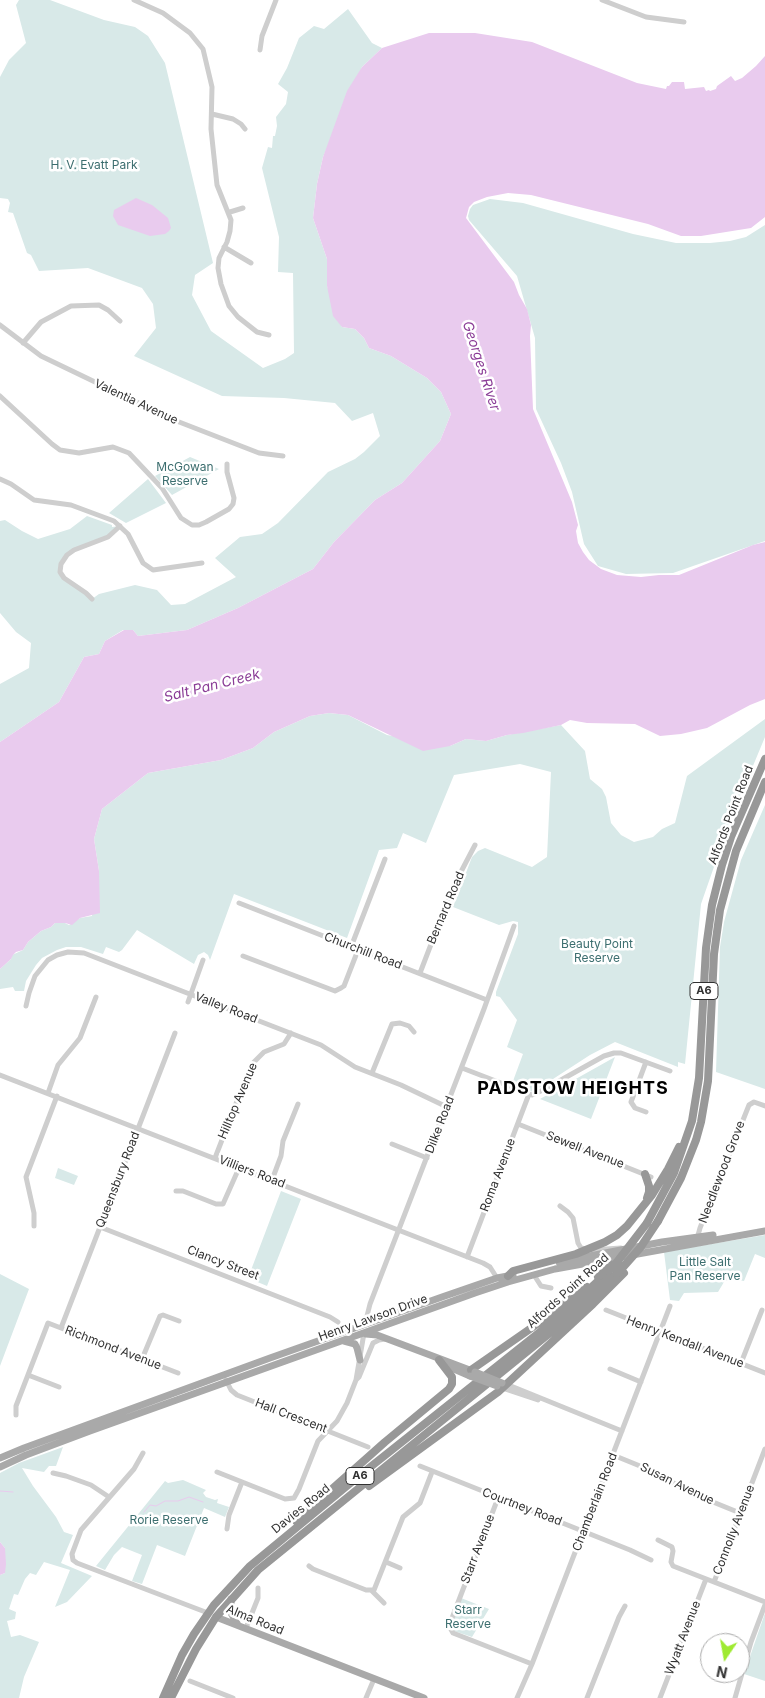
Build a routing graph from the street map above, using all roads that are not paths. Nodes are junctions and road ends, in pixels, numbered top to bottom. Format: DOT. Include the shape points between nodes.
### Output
graph roads {
  1 [pos="134,0"];
  2 [pos="276,0"];
  3 [pos="602,0"];
  4 [pos="684,22"];
  5 [pos="260,50"];
  6 [pos="212,114"];
  7 [pos="245,129"];
  8 [pos="243,208"];
  9 [pos="230,212"];
  10 [pos="224,246"];
  11 [pos="251,263"];
  12 [pos="120,322"];
  13 [pos="0,325"];
  14 [pos="269,335"];
  15 [pos="23,343"];
  16 [pos="0,396"];
  17 [pos="282,456"];
  18 [pos="227,464"];
  19 [pos="0,479"];
  20 [pos="120,526"];
  21 [pos="202,563"];
  22 [pos="92,599"];
  23 [pos="765,759"];
  24 [pos="765,782"];
  25 [pos="475,845"];
  26 [pos="385,859"];
  27 [pos="239,903"];
  28 [pos="514,926"];
  29 [pos="351,947"];
  30 [pos="358,950"];
  31 [pos="243,956"];
  32 [pos="203,960"];
  33 [pos="420,973"];
  34 [pos="191,994"];
  35 [pos="96,997"];
  36 [pos="487,1000"];
  37 [pos="188,1002"];
  38 [pos="26,1006"];
  39 [pos="398,1016"];
  40 [pos="397,1022"];
  41 [pos="414,1032"];
  42 [pos="175,1033"];
  43 [pos="291,1033"];
  44 [pos="646,1062"];
  45 [pos="462,1068"];
  46 [pos="670,1071"];
  47 [pos="372,1073"];
  48 [pos="0,1075"];
  49 [pos="699,1078"];
  50 [pos="48,1093"];
  51 [pos="529,1094"];
  52 [pos="57,1096"];
  53 [pos="298,1104"];
  54 [pos="765,1106"];
  55 [pos="446,1107"];
  56 [pos="646,1112"];
  57 [pos="518,1124"];
  58 [pos="138,1128"];
  59 [pos="392,1144"];
  60 [pos="215,1158"];
  61 [pos="427,1158"];
  62 [pos="239,1168"];
  63 [pos="648,1176"];
  64 [pos="272,1180"];
  65 [pos="176,1191"];
  66 [pos="560,1206"];
  67 [pos="639,1212"];
  68 [pos="34,1226"];
  69 [pos="100,1228"];
  70 [pos="399,1230"];
  71 [pos="765,1230"];
  72 [pos="697,1240"];
  73 [pos="634,1248"];
  74 [pos="586,1250"];
  75 [pos="467,1256"];
  76 [pos="534,1274"];
  77 [pos="620,1274"];
  78 [pos="497,1278"];
  79 [pos="508,1279"];
  80 [pos="599,1279"];
  81 [pos="551,1288"];
  82 [pos="670,1306"];
  83 [pos="606,1310"];
  84 [pos="762,1310"];
  85 [pos="179,1320"];
  86 [pos="338,1322"];
  87 [pos="365,1324"];
  88 [pos="388,1325"];
  89 [pos="61,1328"];
  90 [pos="660,1332"];
  91 [pos="364,1333"];
  92 [pos="387,1339"];
  93 [pos="344,1341"];
  94 [pos="395,1342"];
  95 [pos="142,1359"];
  96 [pos="360,1360"];
  97 [pos="439,1360"];
  98 [pos="741,1363"];
  99 [pos="610,1369"];
  100 [pos="178,1373"];
  101 [pos="472,1373"];
  102 [pos="765,1373"];
  103 [pos="28,1374"];
  104 [pos="224,1375"];
  105 [pos="356,1380"];
  106 [pos="499,1381"];
  107 [pos="227,1382"];
  108 [pos="641,1382"];
  109 [pos="59,1387"];
  110 [pos="16,1415"];
  111 [pos="329,1430"];
  112 [pos="622,1432"];
  113 [pos="368,1447"];
  114 [pos="765,1449"];
  115 [pos="143,1453"];
  116 [pos="613,1455"];
  117 [pos="0,1458"];
  118 [pos="0,1466"];
  119 [pos="420,1466"];
  120 [pos="217,1472"];
  121 [pos="432,1472"];
  122 [pos="53,1473"];
  123 [pos="242,1482"];
  124 [pos="109,1497"];
  125 [pos="498,1498"];
  126 [pos="740,1513"];
  127 [pos="310,1527"];
  128 [pos="227,1529"];
  129 [pos="583,1531"];
  130 [pos="658,1540"];
  131 [pos="650,1560"];
  132 [pos="386,1562"];
  133 [pos="250,1566"];
  134 [pos="309,1566"];
  135 [pos="400,1568"];
  136 [pos="706,1579"];
  137 [pos="714,1582"];
  138 [pos="258,1588"];
  139 [pos="372,1591"];
  140 [pos="231,1599"];
  141 [pos="384,1603"];
  142 [pos="765,1604"];
  143 [pos="625,1606"];
  144 [pos="208,1613"];
  145 [pos="216,1617"];
  146 [pos="238,1625"];
  147 [pos="246,1628"];
  148 [pos="532,1664"];
  149 [pos="374,1679"];
  150 [pos="190,1681"];
  151 [pos="163,1698"];
  152 [pos="171,1698"];
  153 [pos="233,1698"];
  154 [pos="366,1698"];
  155 [pos="424,1698"];
  156 [pos="517,1698"];
  157 [pos="587,1698"];
  158 [pos="660,1698"];
  159 [pos="735,1698"];
  1 -- 6 [label="street" via="163,12 200,44 212,87"];
  2 -- 5 [label="street"];
  3 -- 4 [label="street" via="646,17"];
  6 -- 7 [label="street" via="233,119"];
  6 -- 9 [label="street" via="211,137 217,185"];
  8 -- 9 [label="street"];
  9 -- 10 [label="street" via="230,231"];
  10 -- 11 [label="street"];
  10 -- 14 [label="street" via="218,268 220,284 229,306 248,327"];
  12 -- 15 [label="street" via="99,305 71,306 41,322"];
  13 -- 15 [label="street, Valentia Avenue"];
  15 -- 17 [label="street, Valentia Avenue" via="46,358 179,422 259,453"];
  16 -- 18 [label="street" via="60,450 79,453 113,447 129,453 162,488 180,518 192,524 206,522 234,504"];
  19 -- 20 [label="street" via="34,500 71,505"];
  20 -- 21 [label="street" via="149,568 159,570"];
  20 -- 22 [label="street" via="108,537 74,550 61,564 60,572 64,578"];
  23 -- 49 [label="highway, Alfords Point Road / A6" via="731,837 712,905 706,948"];
  24 -- 77 [label="highway, Alfords Point Road / A6, bridge" via="736,851 721,905 714,954 708,1081 696,1140 661,1220"];
  25 -- 33 [label="street, Bernard Road" via="453,887"];
  26 -- 29 [label="street"];
  27 -- 29 [label="street, Churchill Road"];
  28 -- 36 [label="street, Dilke Road"];
  29 -- 30 [label="street, Churchill Road"];
  30 -- 31 [label="street" via="344,986 335,991"];
  30 -- 33 [label="street, Churchill Road"];
  32 -- 34 [label="street"];
  33 -- 36 [label="street, Churchill Road"];
  34 -- 37 [label="street"];
  34 -- 38 [label="street, Valley Road" via="91,955 73,952 52,957 40,968"];
  34 -- 43 [label="street, Valley Road"];
  35 -- 50 [label="street" via="80,1038 60,1061"];
  36 -- 45 [label="street, Dilke Road"];
  39 -- 40 [label="street"];
  40 -- 41 [label="street" via="409,1026"];
  40 -- 47 [label="street" via="391,1026"];
  42 -- 58 [label="street, Queensbury Road"];
  43 -- 47 [label="street, Valley Road" via="325,1047"];
  43 -- 60 [label="street, Hilltop Avenue" via="284,1044 264,1052 251,1065"];
  44 -- 46 [label="street"];
  44 -- 51 [label="street" via="621,1053 610,1053 538,1093"];
  44 -- 56 [label="street" via="628,1104"];
  45 -- 51 [label="street"];
  45 -- 55 [label="street, Dilke Road"];
  47 -- 55 [label="street, Valley Road"];
  48 -- 50 [label="street, Villiers Road"];
  49 -- 67 [label="highway, A6" via="675,1156"];
  49 -- 80 [label="highway, Alfords Point Road / A6, bridge" via="682,1152 666,1191 623,1254"];
  50 -- 52 [label="street, Villiers Road"];
  51 -- 57 [label="street, Roma Avenue"];
  52 -- 58 [label="street, Villiers Road"];
  52 -- 68 [label="street" via="26,1177"];
  53 -- 64 [label="street"];
  54 -- 72 [label="street, Needlewood Grove" via="750,1103"];
  55 -- 61 [label="street, Dilke Road"];
  57 -- 63 [label="street, Sewell Avenue"];
  57 -- 75 [label="street, Roma Avenue"];
  58 -- 60 [label="street, Villiers Road"];
  58 -- 69 [label="street, Queensbury Road"];
  59 -- 61 [label="street"];
  60 -- 62 [label="street, Villiers Road"];
  61 -- 70 [label="street, Dilke Road"];
  62 -- 64 [label="street, Villiers Road"];
  62 -- 65 [label="street" via="223,1204"];
  63 -- 67 [label="highway" via="649,1192"];
  64 -- 70 [label="street, Villiers Road"];
  66 -- 74 [label="street" via="573,1218 579,1246"];
  67 -- 74 [label="highway, A6" via="617,1235"];
  69 -- 86 [label="street, Clancy Street"];
  69 -- 89 [label="street, Queensbury Road"];
  70 -- 75 [label="street, Villiers Road"];
  70 -- 87 [label="street, Dilke Road"];
  71 -- 72 [label="main road, Henry Lawson Drive"];
  72 -- 73 [label="main road, Henry Lawson Drive"];
  72 -- 76 [label="main road, Henry Lawson Drive"];
  73 -- 74 [label="street"];
  73 -- 79 [label="main road, Henry Lawson Drive" via="560,1262"];
  74 -- 79 [label="highway, A6" via="513,1272"];
  75 -- 78 [label="street, Villiers Road" via="489,1265"];
  76 -- 79 [label="main road, Henry Lawson Drive"];
  76 -- 81 [label="street" via="541,1286"];
  77 -- 106 [label="highway, Alfords Point Road / A6"];
  77 -- 106 [label="highway" via="594,1304"];
  78 -- 79 [label="main road, Henry Lawson Drive"];
  78 -- 87 [label="main road, Henry Lawson Drive"];
  79 -- 88 [label="main road, Henry Lawson Drive"];
  80 -- 101 [label="highway"];
  80 -- 106 [label="highway, Alfords Point Road / A6"];
  82 -- 90 [label="street, Chamberlain Road"];
  83 -- 90 [label="street, Henry Kendall Avenue"];
  84 -- 98 [label="street"];
  85 -- 95 [label="street" via="160,1316"];
  87 -- 91 [label="main road"];
  87 -- 104 [label="main road, Henry Lawson Drive"];
  88 -- 91 [label="main road, Henry Lawson Drive"];
  88 -- 94 [label="main road" via="386,1334"];
  89 -- 95 [label="street, Richmond Avenue"];
  89 -- 103 [label="street, Richmond Avenue" via="48,1323"];
  90 -- 98 [label="street, Henry Kendall Avenue"];
  90 -- 108 [label="street, Chamberlain Road"];
  91 -- 92 [label="main road"];
  91 -- 93 [label="main road, Henry Lawson Drive"];
  91 -- 96 [label="street"];
  92 -- 94 [label="main road"];
  92 -- 105 [label="street" via="373,1343"];
  93 -- 96 [label="main road" via="355,1344"];
  93 -- 107 [label="main road, Henry Lawson Drive"];
  94 -- 97 [label="main road"];
  95 -- 100 [label="street, Richmond Avenue"];
  96 -- 105 [label="street"];
  97 -- 101 [label="main road" via="447,1366"];
  97 -- 133 [label="highway" via="452,1377 449,1389 329,1491"];
  98 -- 102 [label="street, Henry Kendall Avenue"];
  99 -- 108 [label="street"];
  101 -- 106 [label="main road, bridge"];
  103 -- 109 [label="street"];
  103 -- 110 [label="street" via="16,1406"];
  104 -- 107 [label="street, Hall Crescent"];
  104 -- 117 [label="main road, Henry Lawson Drive"];
  105 -- 111 [label="street" via="341,1414"];
  106 -- 112 [label="street"];
  106 -- 127 [label="highway, Davies Road / A6"];
  106 -- 127 [label="highway, A6"];
  106 -- 133 [label="highway, Davies Road / A6" via="304,1520"];
  107 -- 111 [label="street, Hall Crescent" via="237,1395"];
  107 -- 118 [label="main road, Henry Lawson Drive"];
  108 -- 112 [label="street, Chamberlain Road"];
  111 -- 113 [label="street, Hall Crescent"];
  111 -- 123 [label="street" via="318,1441 298,1492 291,1499"];
  112 -- 116 [label="street, Chamberlain Road"];
  114 -- 126 [label="street, Connolly Avenue"];
  115 -- 124 [label="street" via="134,1469"];
  116 -- 126 [label="street, Susan Avenue"];
  116 -- 129 [label="street, Chamberlain Road"];
  119 -- 121 [label="street, Courtney Road"];
  120 -- 123 [label="street"];
  121 -- 125 [label="street, Courtney Road"];
  121 -- 132 [label="street" via="420,1503 403,1517"];
  122 -- 124 [label="street" via="91,1485"];
  123 -- 128 [label="street"];
  124 -- 144 [label="street, Alma Road" via="81,1530 72,1554 73,1560"];
  125 -- 129 [label="street, Courtney Road"];
  125 -- 148 [label="street, Starr Avenue" via="449,1626 453,1633"];
  126 -- 137 [label="street, Connolly Avenue"];
  127 -- 140 [label="highway, Davies Road / A6" via="258,1570"];
  129 -- 131 [label="street, Courtney Road"];
  129 -- 148 [label="street, Chamberlain Road"];
  130 -- 136 [label="street" via="672,1546 673,1566"];
  132 -- 135 [label="street"];
  132 -- 139 [label="street"];
  133 -- 144 [label="highway, Davies Road / A6"];
  134 -- 139 [label="street"];
  136 -- 137 [label="street"];
  136 -- 158 [label="street, Wyatt Avenue"];
  137 -- 142 [label="street"];
  138 -- 147 [label="street" via="258,1598"];
  139 -- 141 [label="street"];
  140 -- 145 [label="highway, Davies Road / A6"];
  140 -- 146 [label="main road" via="230,1613"];
  142 -- 159 [label="street"];
  143 -- 157 [label="street"];
  144 -- 145 [label="highway, Alma Road"];
  144 -- 151 [label="highway, Davies Road / A6" via="182,1655"];
  145 -- 146 [label="main road, Alma Road"];
  145 -- 152 [label="highway, Davies Road / A6"];
  146 -- 147 [label="main road, Alma Road"];
  147 -- 149 [label="main road, Alma Road"];
  148 -- 156 [label="street, Chamberlain Road"];
  149 -- 154 [label="street"];
  149 -- 155 [label="main road, Alma Road"];
  150 -- 153 [label="street"];
}
